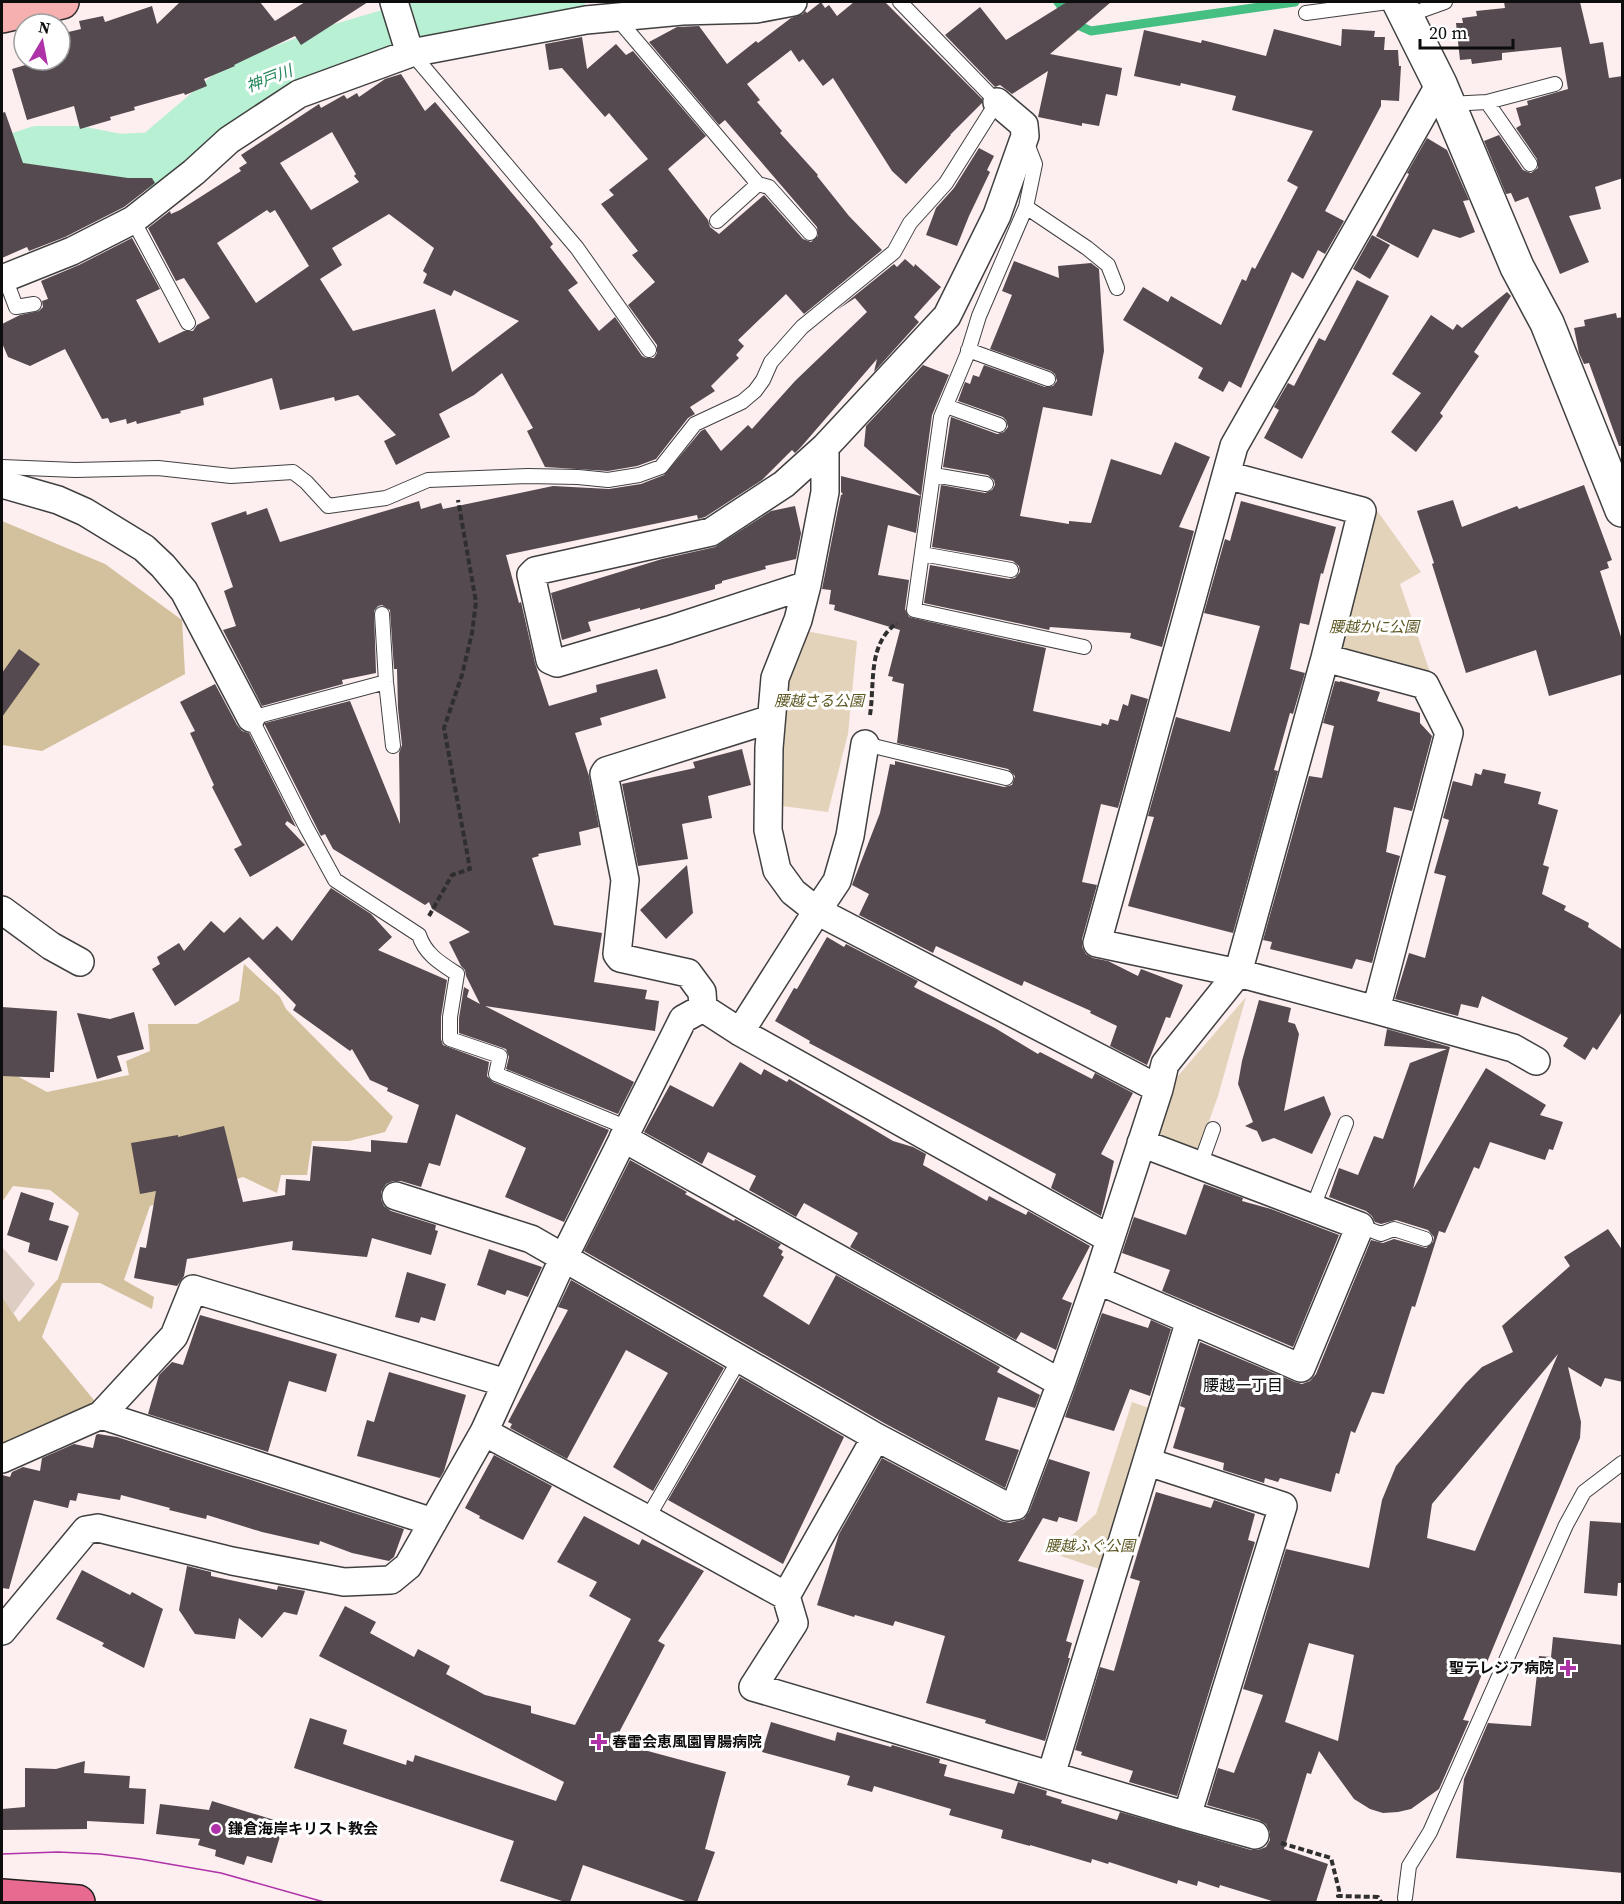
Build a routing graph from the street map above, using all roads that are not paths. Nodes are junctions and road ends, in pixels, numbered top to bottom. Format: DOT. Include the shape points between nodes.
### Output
graph roads {
  1 [pos="62,2"];
  2 [pos="793,2"];
  3 [pos="900,2"];
  4 [pos="1446,2"];
  5 [pos="395,6"];
  6 [pos="1398,6"];
  7 [pos="1306,13"];
  8 [pos="2,16"];
  9 [pos="616,17"];
  10 [pos="409,48"];
  11 [pos="1555,84"];
  12 [pos="1445,94"];
  13 [pos="998,102"];
  14 [pos="1487,102"];
  15 [pos="1025,136"];
  16 [pos="1530,164"];
  17 [pos="758,184"];
  18 [pos="1026,207"];
  19 [pos="133,220"];
  20 [pos="717,221"];
  21 [pos="810,233"];
  22 [pos="3,278"];
  23 [pos="1117,288"];
  24 [pos="34,304"];
  25 [pos="188,324"];
  26 [pos="649,350"];
  27 [pos="968,350"];
  28 [pos="1048,380"];
  29 [pos="946,406"];
  30 [pos="999,425"];
  31 [pos="825,447"];
  32 [pos="2,466"];
  33 [pos="934,475"];
  34 [pos="1226,475"];
  35 [pos="2,484"];
  36 [pos="986,484"];
  37 [pos="1621,504"];
  38 [pos="922,554"];
  39 [pos="1011,570"];
  40 [pos="807,585"];
  41 [pos="382,614"];
  42 [pos="1084,646"];
  43 [pos="1325,658"];
  44 [pos="386,682"];
  45 [pos="251,718"];
  46 [pos="771,720"];
  47 [pos="865,744"];
  48 [pos="393,746"];
  49 [pos="1006,778"];
  50 [pos="2,910"];
  51 [pos="817,911"];
  52 [pos="80,962"];
  53 [pos="1238,973"];
  54 [pos="703,1008"];
  55 [pos="1376,1010"];
  56 [pos="740,1032"];
  57 [pos="1536,1061"];
  58 [pos="1159,1089"];
  59 [pos="1346,1123"];
  60 [pos="1213,1130"];
  61 [pos="626,1133"];
  62 [pos="1141,1143"];
  63 [pos="1200,1165"];
  64 [pos="396,1196"];
  65 [pos="1314,1207"];
  66 [pos="1359,1226"];
  67 [pos="1110,1239"];
  68 [pos="1425,1239"];
  69 [pos="564,1257"];
  70 [pos="1097,1280"];
  71 [pos="1190,1320"];
  72 [pos="739,1360"];
  73 [pos="506,1383"];
  74 [pos="1061,1383"];
  75 [pos="101,1415"];
  76 [pos="484,1432"];
  77 [pos="876,1437"];
  78 [pos="2,1460"];
  79 [pos="1148,1462"];
  80 [pos="1623,1463"];
  81 [pos="647,1519"];
  82 [pos="433,1522"];
  83 [pos="786,1596"];
  84 [pos="2,1631"];
  85 [pos="1051,1775"];
  86 [pos="1187,1816"];
  87 [pos="1255,1835"];
  88 [pos="2,1896"];
  89 [pos="1406,1899"];
  90 [pos="78,1902"];
  1 -- 8 [label="main road"];
  2 -- 9 [label="street" via="756,9"];
  3 -- 13 [label="lane"];
  4 -- 6 [label="lane"];
  5 -- 10 [label="street"];
  6 -- 7 [label="lane"];
  6 -- 12 [label="street"];
  9 -- 10 [label="street"];
  9 -- 17 [label="lane"];
  10 -- 19 [label="street" via="300,94 229,140"];
  10 -- 26 [label="lane" via="577,248"];
  11 -- 14 [label="lane"];
  12 -- 14 [label="lane"];
  12 -- 34 [label="street" via="1234,446"];
  12 -- 37 [label="street" via="1517,267 1547,323"];
  13 -- 15 [label="street" via="1024,125"];
  13 -- 32 [label="lane" via="946,183 910,223 894,252 801,327 748,397 695,424 662,467 608,480 528,476 428,480 386,498 328,506 293,472 231,476 158,468 75,470"];
  14 -- 16 [label="lane"];
  15 -- 18 [label="lane" via="1035,164"];
  15 -- 31 [label="street" via="997,215 947,316"];
  17 -- 20 [label="lane"];
  17 -- 21 [label="lane" via="769,187"];
  18 -- 23 [label="lane" via="1108,265"];
  18 -- 27 [label="lane"];
  19 -- 22 [label="street" via="72,251"];
  19 -- 25 [label="lane"];
  22 -- 24 [label="lane" via="16,307"];
  27 -- 28 [label="lane"];
  27 -- 29 [label="lane"];
  29 -- 30 [label="lane"];
  29 -- 33 [label="lane" via="941,417"];
  31 -- 40 [label="street" via="825,492"];
  31 -- 40 [label="street" via="784,484 711,532 531,575 549,660 557,663"];
  33 -- 36 [label="lane"];
  33 -- 38 [label="lane"];
  34 -- 43 [label="street" via="1362,511"];
  34 -- 53 [label="street" via="1097,943"];
  35 -- 45 [label="street" via="85,512 144,548 184,591"];
  38 -- 39 [label="lane"];
  38 -- 42 [label="lane" via="914,610"];
  40 -- 46 [label="street" via="775,678"];
  41 -- 44 [label="lane"];
  43 -- 53 [label="street"];
  43 -- 55 [label="street" via="1425,685 1449,733"];
  44 -- 45 [label="lane"];
  44 -- 48 [label="lane"];
  45 -- 61 [label="lane" via="335,880 419,935 423,947 457,974 450,1039 500,1056 496,1074"];
  46 -- 51 [label="street" via="768,830 777,870 793,892"];
  46 -- 54 [label="street" via="604,774 625,880 617,954 620,958 688,972 702,992"];
  47 -- 49 [label="lane"];
  47 -- 51 [label="street" via="850,836 837,881"];
  50 -- 52 [label="street"];
  51 -- 56 [label="street"];
  51 -- 58 [label="street"];
  53 -- 55 [label="street"];
  53 -- 58 [label="street" via="1165,1064"];
  54 -- 56 [label="street"];
  54 -- 61 [label="street" via="683,1019"];
  55 -- 57 [label="street" via="1513,1048"];
  56 -- 67 [label="street"];
  58 -- 62 [label="street"];
  59 -- 65 [label="lane"];
  60 -- 63 [label="lane"];
  61 -- 69 [label="street"];
  61 -- 74 [label="street"];
  62 -- 63 [label="street"];
  62 -- 67 [label="street"];
  63 -- 65 [label="street"];
  64 -- 69 [label="street" via="531,1239"];
  65 -- 66 [label="street"];
  66 -- 68 [label="lane" via="1381,1234 1394,1229"];
  66 -- 71 [label="street" via="1301,1368"];
  67 -- 70 [label="street"];
  69 -- 72 [label="street"];
  69 -- 73 [label="street"];
  70 -- 71 [label="street"];
  70 -- 74 [label="street"];
  71 -- 79 [label="street"];
  72 -- 77 [label="street"];
  72 -- 81 [label="lane"];
  73 -- 75 [label="street" via="193,1289 174,1336"];
  73 -- 76 [label="street"];
  74 -- 77 [label="street" via="1015,1506 1008,1507"];
  75 -- 78 [label="street"];
  75 -- 82 [label="street"];
  76 -- 81 [label="street"];
  76 -- 82 [label="street"];
  77 -- 83 [label="street"];
  79 -- 85 [label="street"];
  79 -- 86 [label="street" via="1283,1506"];
  80 -- 89 [label="lane" via="1584,1492 1566,1525 1430,1832 1409,1866"];
  81 -- 83 [label="street"];
  82 -- 84 [label="street" via="408,1566 391,1580 344,1582 231,1561 98,1528 86,1530"];
  83 -- 85 [label="street" via="794,1623 753,1687"];
  85 -- 86 [label="street"];
  86 -- 87 [label="street"];
  88 -- 90 [label="highway"];
}
